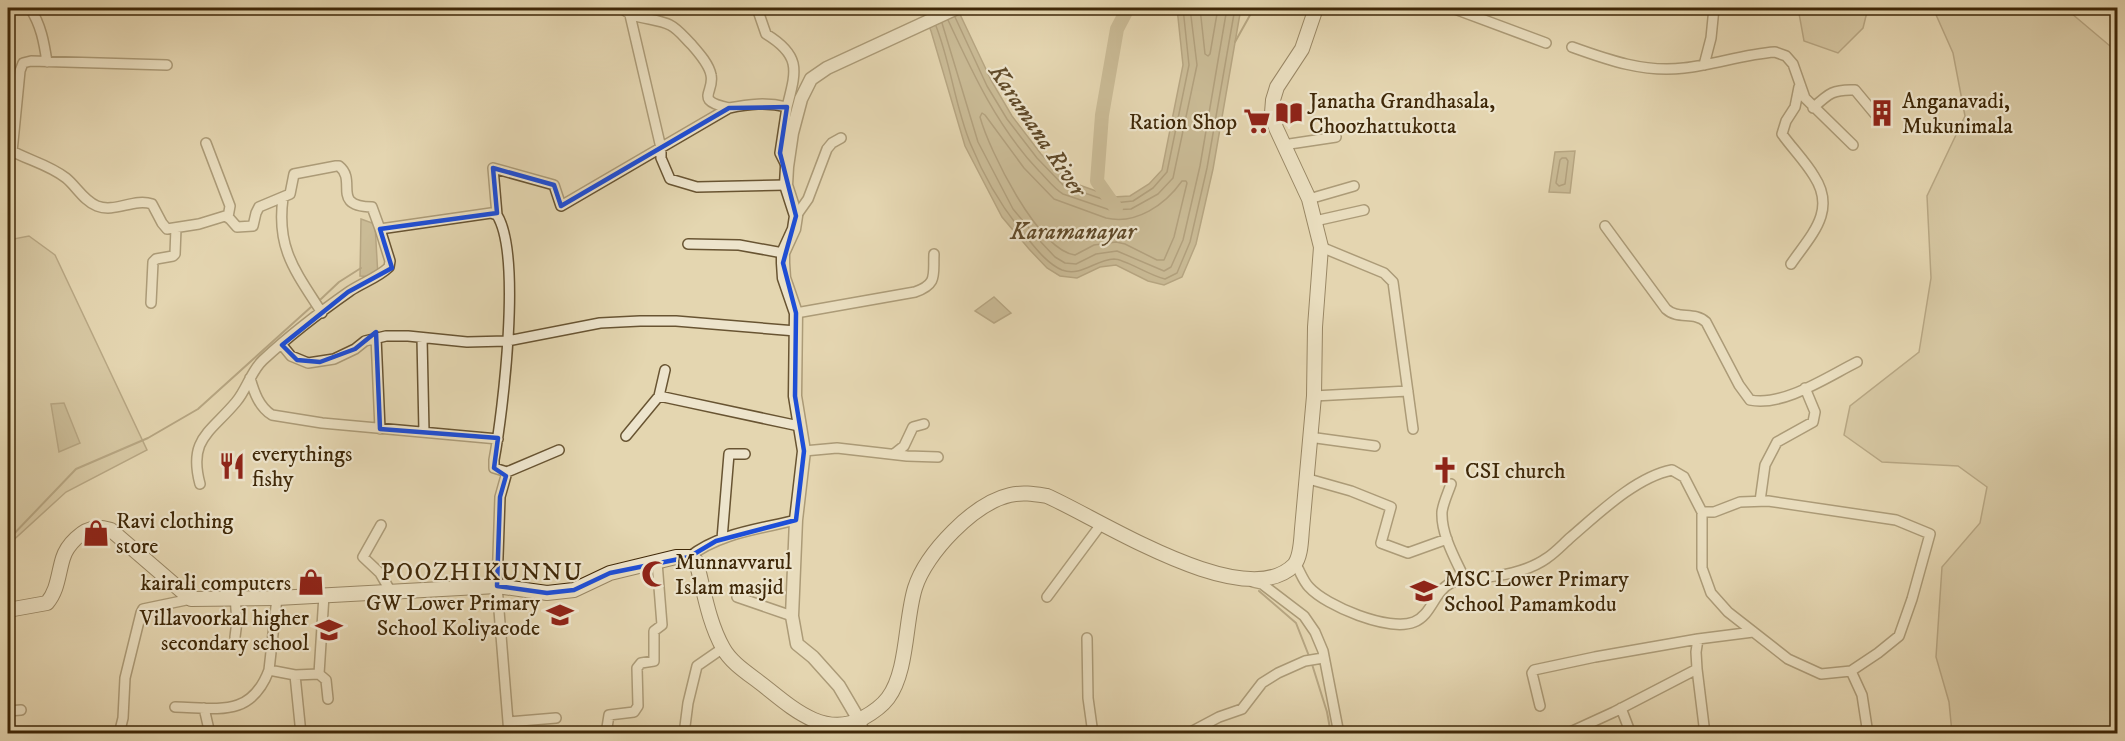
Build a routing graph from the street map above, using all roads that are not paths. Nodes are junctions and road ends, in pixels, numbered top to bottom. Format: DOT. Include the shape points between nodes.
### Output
graph roads {
  1 [pos="30,8"];
  2 [pos="622,8"];
  3 [pos="757,8"];
  4 [pos="957,8"];
  5 [pos="1316,8"];
  6 [pos="1452,8"];
  7 [pos="1714,8"];
  8 [pos="2115,8"];
  9 [pos="2118,11"];
  10 [pos="630,15"];
  11 [pos="1546,43"];
  12 [pos="1572,47"];
  13 [pos="47,62"];
  14 [pos="166,65"];
  15 [pos="1704,65"];
  16 [pos="1799,87"];
  17 [pos="787,107"];
  18 [pos="729,108"];
  19 [pos="1813,108"];
  20 [pos="1880,120"];
  21 [pos="1336,137"];
  22 [pos="841,138"];
  23 [pos="206,143"];
  24 [pos="1283,145"];
  25 [pos="1853,145"];
  26 [pos="662,148"];
  27 [pos="10,151"];
  28 [pos="787,167"];
  29 [pos="786,185"];
  30 [pos="1354,186"];
  31 [pos="283,198"];
  32 [pos="1309,199"];
  33 [pos="1364,210"];
  34 [pos="497,215"];
  35 [pos="796,216"];
  36 [pos="228,217"];
  37 [pos="1315,220"];
  38 [pos="1605,226"];
  39 [pos="176,228"];
  40 [pos="380,230"];
  41 [pos="688,244"];
  42 [pos="1321,247"];
  43 [pos="783,253"];
  44 [pos="934,254"];
  45 [pos="1791,264"];
  46 [pos="151,303"];
  47 [pos="322,313"];
  48 [pos="796,313"];
  49 [pos="796,332"];
  50 [pos="376,337"];
  51 [pos="422,338"];
  52 [pos="507,341"];
  53 [pos="282,345"];
  54 [pos="1857,362"];
  55 [pos="665,370"];
  56 [pos="250,378"];
  57 [pos="1805,388"];
  58 [pos="1408,391"];
  59 [pos="659,396"];
  60 [pos="1314,396"];
  61 [pos="924,424"];
  62 [pos="799,426"];
  63 [pos="380,429"];
  64 [pos="1413,429"];
  65 [pos="424,432"];
  66 [pos="626,436"];
  67 [pos="1309,437"];
  68 [pos="498,438"];
  69 [pos="1375,446"];
  70 [pos="559,450"];
  71 [pos="804,451"];
  72 [pos="745,454"];
  73 [pos="894,454"];
  74 [pos="938,457"];
  75 [pos="507,472"];
  76 [pos="1305,478"];
  77 [pos="200,484"];
  78 [pos="1451,484"];
  79 [pos="1760,501"];
  80 [pos="1702,512"];
  81 [pos="796,520"];
  82 [pos="1102,523"];
  83 [pos="381,525"];
  84 [pos="722,539"];
  85 [pos="1447,539"];
  86 [pos="689,557"];
  87 [pos="657,562"];
  88 [pos="1295,563"];
  89 [pos="1244,579"];
  90 [pos="1465,580"];
  91 [pos="497,586"];
  92 [pos="392,592"];
  93 [pos="324,595"];
  94 [pos="235,597"];
  95 [pos="737,597"];
  96 [pos="1047,597"];
  97 [pos="278,598"];
  98 [pos="192,599"];
  99 [pos="8,610"];
  100 [pos="792,616"];
  101 [pos="1753,632"];
  102 [pos="235,637"];
  103 [pos="1087,638"];
  104 [pos="1698,639"];
  105 [pos="723,648"];
  106 [pos="1323,658"];
  107 [pos="1697,669"];
  108 [pos="269,670"];
  109 [pos="1851,671"];
  110 [pos="319,674"];
  111 [pos="295,675"];
  112 [pos="328,699"];
  113 [pos="1540,706"];
  114 [pos="175,707"];
  115 [pos="204,708"];
  116 [pos="1621,708"];
  117 [pos="21,710"];
  118 [pos="8,711"];
  119 [pos="556,718"];
  120 [pos="508,722"];
  121 [pos="861,727"];
  122 [pos="1629,729"];
  123 [pos="119,734"];
  124 [pos="210,734"];
  125 [pos="302,734"];
  126 [pos="510,734"];
  127 [pos="606,734"];
  128 [pos="684,734"];
  129 [pos="1093,734"];
  130 [pos="1187,734"];
  131 [pos="1339,734"];
  132 [pos="1566,734"];
  133 [pos="1706,734"];
  134 [pos="1868,734"];
  1 -- 13 [label="street" via="41,30"];
  2 -- 10 [label="street"];
  3 -- 17 [label="street" via="765,34 779,42 793,60 796,72"];
  4 -- 28 [label="street" via="811,79 801,99"];
  5 -- 24 [label="main road" via="1302,49 1284,73 1273,100 1272,113"];
  6 -- 11 [label="street"];
  7 -- 15 [label="street"];
  8 -- 9 [label="street"];
  10 -- 18 [label="street" via="661,21 684,36 711,72 709,99"];
  10 -- 26 [label="street"];
  12 -- 15 [label="street" via="1630,66 1663,69"];
  13 -- 14 [label="street"];
  13 -- 27 [label="street" via="23,63"];
  15 -- 16 [label="street" via="1775,52 1793,64"];
  16 -- 19 [label="street"];
  16 -- 45 [label="street" via="1795,107 1782,134 1814,175 1825,201 1814,232"];
  17 -- 18 [label="street" via="750,104"];
  17 -- 28 [label="street" via="780,153"];
  18 -- 26 [label="street"];
  19 -- 20 [label="street" via="1837,89 1856,90"];
  19 -- 25 [label="street"];
  21 -- 24 [label="street"];
  22 -- 35 [label="street" via="827,149 808,199"];
  23 -- 36 [label="street" via="230,206"];
  24 -- 32 [label="main road"];
  26 -- 29 [label="street" via="664,169 670,179 681,183 697,187"];
  26 -- 34 [label="street" via="561,206 554,184 493,168"];
  27 -- 39 [label="street" via="43,163 67,178 97,206 147,202 156,208 165,227"];
  28 -- 29 [label="street"];
  29 -- 35 [label="street"];
  30 -- 32 [label="street"];
  31 -- 36 [label="street" via="257,210 254,226 237,227"];
  31 -- 40 [label="street" via="291,191 294,174 339,166 344,171 351,202 372,207"];
  31 -- 47 [label="street" via="287,256"];
  32 -- 37 [label="main road"];
  33 -- 37 [label="street"];
  34 -- 40 [label="street"];
  34 -- 52 [label="street" via="505,242"];
  35 -- 43 [label="street"];
  36 -- 39 [label="street"];
  37 -- 42 [label="main road"];
  38 -- 57 [label="street" via="1672,315 1700,316 1706,322 1750,400 1770,401"];
  39 -- 46 [label="street" via="175,254 153,262"];
  40 -- 47 [label="street" via="389,267"];
  41 -- 43 [label="street" via="739,245"];
  42 -- 58 [label="street" via="1384,273 1393,282"];
  42 -- 60 [label="main road"];
  43 -- 48 [label="street" via="784,279"];
  44 -- 48 [label="street" via="933,280 928,288"];
  47 -- 53 [label="street"];
  48 -- 49 [label="street"];
  49 -- 52 [label="street" via="640,321 600,323"];
  49 -- 62 [label="street" via="795,396"];
  50 -- 51 [label="street"];
  50 -- 53 [label="street" via="344,355 320,362 297,360"];
  50 -- 63 [label="street"];
  51 -- 52 [label="street"];
  51 -- 65 [label="street"];
  52 -- 68 [label="street"];
  53 -- 56 [label="street" via="261,362"];
  54 -- 57 [label="street"];
  55 -- 59 [label="street"];
  56 -- 63 [label="street" via="259,402 272,415"];
  56 -- 77 [label="street" via="244,392 205,436 197,452 195,466"];
  57 -- 79 [label="street" via="1815,412 1813,422 1777,442 1765,465"];
  58 -- 60 [label="street"];
  58 -- 64 [label="street"];
  59 -- 62 [label="street"];
  59 -- 66 [label="street"];
  60 -- 67 [label="main road"];
  61 -- 73 [label="street" via="913,427 904,446"];
  62 -- 71 [label="street"];
  63 -- 65 [label="street"];
  65 -- 68 [label="street"];
  67 -- 69 [label="street"];
  67 -- 76 [label="main road"];
  68 -- 75 [label="street" via="494,468"];
  70 -- 75 [label="street"];
  71 -- 73 [label="street" via="837,448"];
  71 -- 81 [label="street"];
  72 -- 84 [label="street" via="729,454"];
  73 -- 74 [label="street"];
  75 -- 91 [label="street" via="500,497"];
  76 -- 85 [label="street" via="1391,507 1381,543 1408,554"];
  76 -- 88 [label="main road" via="1300,549"];
  78 -- 85 [label="street" via="1442,510"];
  79 -- 80 [label="street"];
  79 -- 109 [label="street" via="1896,520 1930,534 1899,636"];
  80 -- 90 [label="street" via="1684,477 1672,470 1659,473 1611,504 1546,559 1508,575"];
  80 -- 101 [label="street" via="1702,568 1711,593"];
  81 -- 84 [label="street"];
  81 -- 100 [label="street"];
  82 -- 89 [label="main road" via="1188,565"];
  82 -- 96 [label="street"];
  82 -- 121 [label="main road" via="1047,496 1026,493 994,501 970,517 944,542 921,574 896,684 888,699"];
  83 -- 92 [label="street" via="363,557"];
  84 -- 86 [label="street" via="702,546"];
  85 -- 90 [label="street"];
  86 -- 87 [label="main road"];
  86 -- 105 [label="main road" via="696,561 709,615"];
  87 -- 91 [label="main road" via="610,573 574,590 548,593"];
  87 -- 127 [label="street" via="662,625 654,631 654,661 641,663 637,668 638,706 634,712 609,715"];
  88 -- 89 [label="main road" via="1266,578"];
  88 -- 90 [label="street" via="1309,587 1330,602 1366,618 1397,624 1414,622 1426,614 1438,593 1451,582"];
  89 -- 106 [label="street" via="1262,584 1304,616 1320,640"];
  91 -- 92 [label="main road"];
  91 -- 120 [label="street"];
  92 -- 93 [label="main road"];
  93 -- 97 [label="main road"];
  93 -- 110 [label="street"];
  94 -- 97 [label="main road"];
  94 -- 98 [label="main road"];
  94 -- 102 [label="street"];
  95 -- 100 [label="street"];
  97 -- 108 [label="street"];
  98 -- 99 [label="main road" via="111,530 97,528 74,540 64,555 56,589 47,603"];
  98 -- 123 [label="street" via="143,609 126,678"];
  100 -- 121 [label="street" via="797,644 839,686"];
  101 -- 104 [label="street"];
  101 -- 109 [label="street" via="1788,659 1821,674"];
  103 -- 129 [label="street"];
  104 -- 107 [label="street"];
  104 -- 113 [label="street" via="1534,670"];
  105 -- 121 [label="main road" via="747,672 811,720"];
  105 -- 128 [label="street" via="697,666"];
  106 -- 130 [label="street" via="1278,673 1262,683 1242,708"];
  106 -- 131 [label="street"];
  107 -- 116 [label="street"];
  107 -- 133 [label="street"];
  108 -- 111 [label="street"];
  108 -- 115 [label="street" via="251,700 239,706"];
  109 -- 134 [label="street" via="1862,695"];
  110 -- 111 [label="street"];
  110 -- 112 [label="street" via="326,680"];
  111 -- 125 [label="street"];
  114 -- 115 [label="street"];
  115 -- 124 [label="street"];
  116 -- 122 [label="street"];
  116 -- 132 [label="street"];
  117 -- 118 [label="street"];
  119 -- 120 [label="street"];
  120 -- 126 [label="street"];
}
